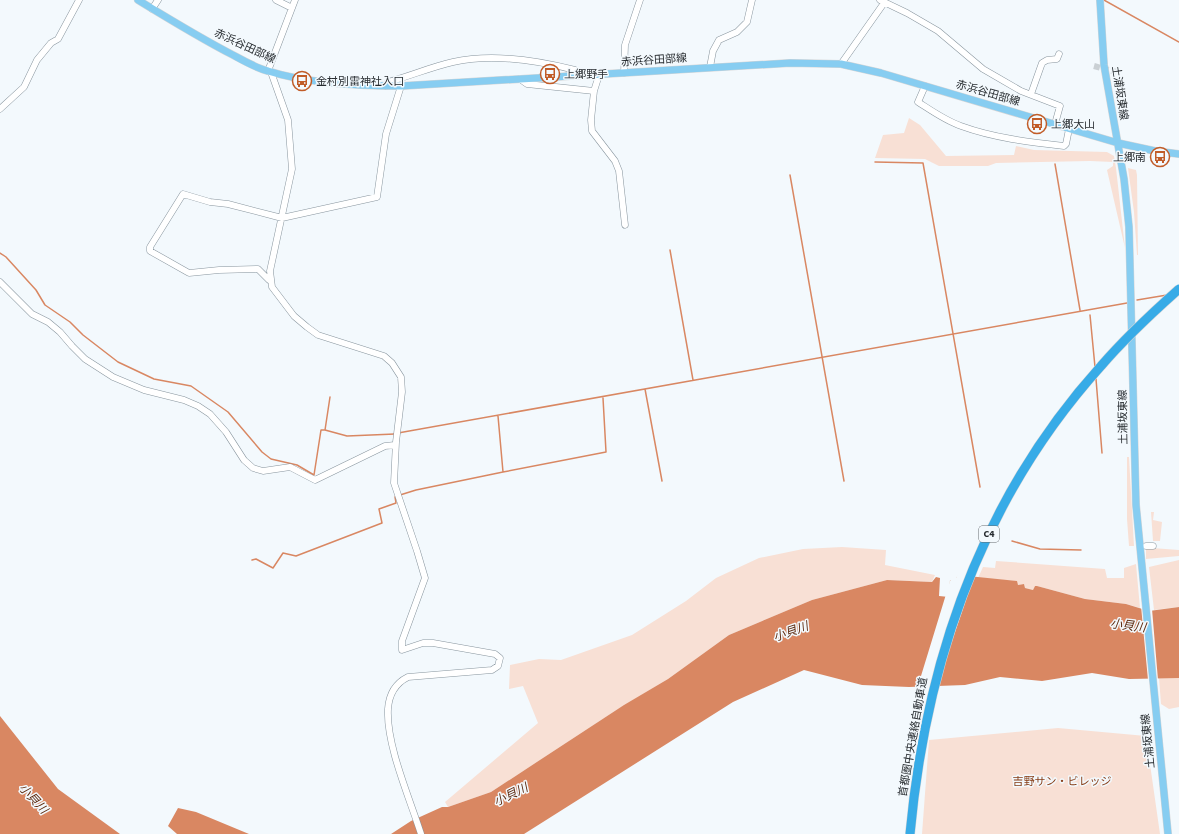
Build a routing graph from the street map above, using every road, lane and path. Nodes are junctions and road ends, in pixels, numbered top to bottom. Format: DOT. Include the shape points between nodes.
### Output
graph roads {
  1 [pos="79,0"];
  2 [pos="138,0"];
  3 [pos="158,0"];
  4 [pos="276,0"];
  5 [pos="295,0"];
  6 [pos="640,0"];
  7 [pos="752,0"];
  8 [pos="1100,0"];
  9 [pos="882,1"];
  10 [pos="292,8"];
  11 [pos="152,9"];
  12 [pos="1059,54"];
  13 [pos="841,64"];
  14 [pos="710,68"];
  15 [pos="269,72"];
  16 [pos="624,73"];
  17 [pos="598,74"];
  18 [pos="577,76"];
  19 [pos="520,79"];
  20 [pos="386,86"];
  21 [pos="401,86"];
  22 [pos="926,86"];
  23 [pos="594,91"];
  24 [pos="1031,94"];
  25 [pos="0,110"];
  26 [pos="1055,124"];
  27 [pos="1069,129"];
  28 [pos="1118,143"];
  29 [pos="1179,154"];
  30 [pos="282,218"];
  31 [pos="626,225"];
  32 [pos="269,280"];
  33 [pos="0,282"];
  34 [pos="1179,289"];
  35 [pos="395,445"];
  36 [pos="1146,546"];
  37 [pos="1153,546"];
  38 [pos="422,834"];
  39 [pos="910,834"];
  40 [pos="1168,834"];
  1 -- 25 [label="street" via="58,39 37,60 24,87"];
  2 -- 11 [label="main road, 赤浜谷田部線"];
  3 -- 11 [label="street"];
  4 -- 10 [label="street"];
  5 -- 10 [label="street"];
  6 -- 16 [label="street" via="625,45"];
  7 -- 14 [label="street" via="747,22 737,32 719,40 713,51"];
  8 -- 28 [label="main road, 土浦坂東線" via="1104,65"];
  9 -- 13 [label="street"];
  9 -- 24 [label="street" via="938,31 983,69"];
  10 -- 15 [label="street"];
  11 -- 15 [label="main road, 赤浜谷田部線" via="221,49"];
  12 -- 24 [label="street" via="1057,59 1042,63"];
  13 -- 14 [label="main road, 赤浜谷田部線" via="790,62"];
  13 -- 22 [label="main road, 赤浜谷田部線"];
  14 -- 16 [label="main road, 赤浜谷田部線"];
  15 -- 20 [label="main road, 赤浜谷田部線" via="324,82"];
  15 -- 30 [label="street" via="288,120 291,152 292,169"];
  16 -- 17 [label="main road, 赤浜谷田部線"];
  17 -- 18 [label="main road, 赤浜谷田部線"];
  17 -- 23 [label="street"];
  18 -- 19 [label="main road, 赤浜谷田部線"];
  18 -- 20 [label="street" via="575,70 555,65 500,58 453,62 388,82"];
  19 -- 21 [label="main road, 赤浜谷田部線"];
  19 -- 23 [label="street" via="527,84"];
  20 -- 21 [label="main road, 赤浜谷田部線"];
  21 -- 30 [label="street" via="386,134 377,197"];
  22 -- 26 [label="main road, 赤浜谷田部線"];
  22 -- 27 [label="street" via="918,102 960,126 999,137 1064,146"];
  23 -- 31 [label="street" via="592,131 620,171"];
  24 -- 26 [label="street" via="1060,106"];
  26 -- 27 [label="main road, 赤浜谷田部線"];
  27 -- 28 [label="main road, 赤浜谷田部線"];
  28 -- 29 [label="main road, 赤浜谷田部線"];
  28 -- 40 [label="main road, 土浦坂東線" via="1129,227 1135,483"];
  30 -- 32 [label="street"];
  30 -- 32 [label="street" via="183,194 150,247 150,251 189,273 258,269"];
  32 -- 35 [label="street" via="294,316 318,335 384,356 392,363 401,377 402,392"];
  33 -- 35 [label="street" via="32,314 48,322 86,359 113,378 144,390 184,400 210,414 226,432 244,460 253,468 263,471 290,467 315,480 385,446"];
  34 -- 39 [label="highway, 首都圏中央連絡自動車道 / C4, bridge" via="1100,366 1074,398 1030,459 991,529 960,599 935,678 919,756"];
  35 -- 38 [label="street" via="394,483 425,578 402,641 402,650 423,643 433,643 495,654 500,662 492,670 408,677 394,688 388,708 389,733"];
  36 -- 37 [label="street"];
}
